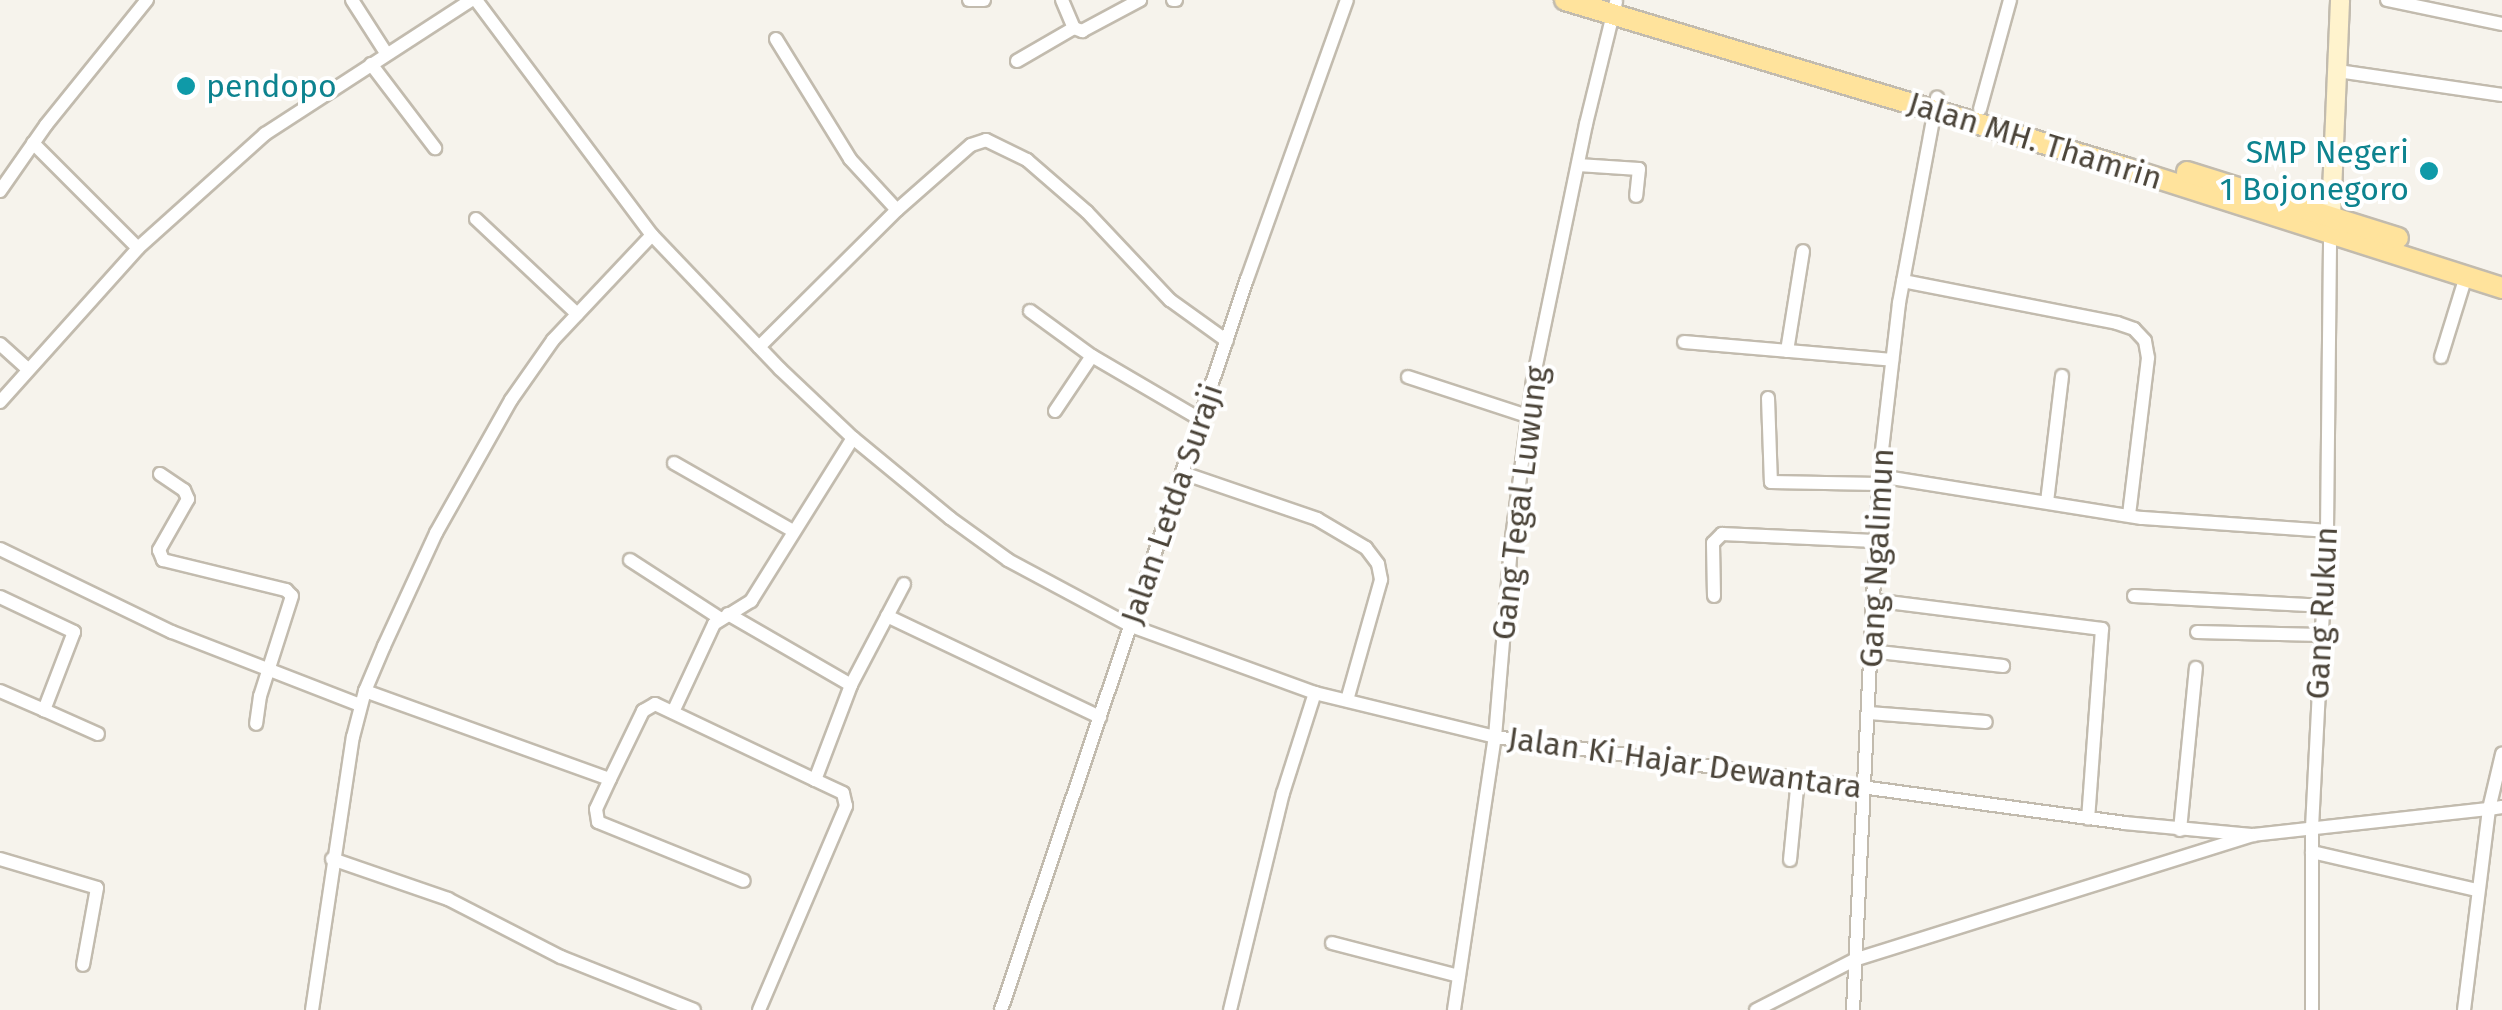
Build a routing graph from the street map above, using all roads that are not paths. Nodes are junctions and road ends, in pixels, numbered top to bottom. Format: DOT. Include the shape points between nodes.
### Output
graph roads {
  1 [pos="146,0"];
  2 [pos="352,0"];
  3 [pos="474,0"];
  4 [pos="969,0"];
  5 [pos="984,0"];
  6 [pos="1062,0"];
  7 [pos="1140,0"];
  8 [pos="1565,0"];
  9 [pos="2010,0"];
  10 [pos="2340,0"];
  11 [pos="2387,0"];
  12 [pos="1346,2"];
  13 [pos="1614,5"];
  14 [pos="2502,24"];
  15 [pos="1074,28"];
  16 [pos="776,39"];
  17 [pos="386,53"];
  18 [pos="1017,61"];
  19 [pos="371,64"];
  20 [pos="2338,71"];
  21 [pos="2502,96"];
  22 [pos="1935,103"];
  23 [pos="1980,109"];
  24 [pos="32,144"];
  25 [pos="436,148"];
  26 [pos="1578,164"];
  27 [pos="0,192"];
  28 [pos="1636,196"];
  29 [pos="897,210"];
  30 [pos="476,218"];
  31 [pos="2330,224"];
  32 [pos="652,235"];
  33 [pos="138,248"];
  34 [pos="1803,250"];
  35 [pos="2502,274"];
  36 [pos="2466,276"];
  37 [pos="1903,281"];
  38 [pos="2502,288"];
  39 [pos="1030,311"];
  40 [pos="578,314"];
  41 [pos="1227,340"];
  42 [pos="1684,342"];
  43 [pos="0,344"];
  44 [pos="759,347"];
  45 [pos="1786,351"];
  46 [pos="1092,356"];
  47 [pos="2441,358"];
  48 [pos="1892,360"];
  49 [pos="28,370"];
  50 [pos="2062,376"];
  51 [pos="1408,377"];
  52 [pos="1768,398"];
  53 [pos="0,402"];
  54 [pos="1055,411"];
  55 [pos="1527,416"];
  56 [pos="1200,419"];
  57 [pos="853,438"];
  58 [pos="674,463"];
  59 [pos="1182,473"];
  60 [pos="160,474"];
  61 [pos="1879,480"];
  62 [pos="2047,502"];
  63 [pos="2130,515"];
  64 [pos="793,531"];
  65 [pos="2327,531"];
  66 [pos="1876,541"];
  67 [pos="0,549"];
  68 [pos="630,560"];
  69 [pos="904,584"];
  70 [pos="1714,596"];
  71 [pos="2134,596"];
  72 [pos="0,597"];
  73 [pos="1872,600"];
  74 [pos="2322,606"];
  75 [pos="888,616"];
  76 [pos="724,617"];
  77 [pos="1131,626"];
  78 [pos="2197,632"];
  79 [pos="2321,636"];
  80 [pos="1870,650"];
  81 [pos="2002,666"];
  82 [pos="2196,668"];
  83 [pos="267,671"];
  84 [pos="852,686"];
  85 [pos="0,691"];
  86 [pos="1315,693"];
  87 [pos="362,698"];
  88 [pos="1347,700"];
  89 [pos="44,710"];
  90 [pos="673,712"];
  91 [pos="1869,713"];
  92 [pos="1100,717"];
  93 [pos="1986,722"];
  94 [pos="256,724"];
  95 [pos="98,734"];
  96 [pos="1495,737"];
  97 [pos="2502,754"];
  98 [pos="610,779"];
  99 [pos="1798,779"];
  100 [pos="816,780"];
  101 [pos="1866,788"];
  102 [pos="2496,808"];
  103 [pos="2088,818"];
  104 [pos="2312,828"];
  105 [pos="2180,830"];
  106 [pos="2253,835"];
  107 [pos="2312,852"];
  108 [pos="0,858"];
  109 [pos="332,859"];
  110 [pos="1790,860"];
  111 [pos="744,881"];
  112 [pos="2477,890"];
  113 [pos="1332,942"];
  114 [pos="1854,960"];
  115 [pos="83,965"];
  116 [pos="1459,976"];
  117 [pos="312,1010"];
  118 [pos="694,1010"];
  119 [pos="758,1010"];
  120 [pos="1001,1010"];
  121 [pos="1230,1010"];
  122 [pos="1454,1010"];
  123 [pos="1756,1010"];
  124 [pos="1853,1010"];
  125 [pos="2312,1010"];
  126 [pos="2464,1010"];
  1 -- 24 [label="street"];
  2 -- 17 [label="street"];
  3 -- 17 [label="street"];
  3 -- 32 [label="street, Jalan Ki Hajar Dewantara"];
  4 -- 5 [label="street"];
  6 -- 15 [label="street"];
  7 -- 15 [label="street" via="1086,30"];
  8 -- 13 [label="main road, Jalan MH. Thamrin"];
  9 -- 23 [label="street"];
  10 -- 20 [label="main road"];
  11 -- 14 [label="street"];
  12 -- 41 [label="street, Jalan Letda Suraji"];
  13 -- 22 [label="main road, Jalan MH. Thamrin"];
  13 -- 26 [label="street, Gang Tegal Luwung"];
  15 -- 18 [label="street"];
  16 -- 29 [label="street" via="850,159"];
  17 -- 19 [label="street"];
  19 -- 25 [label="street"];
  19 -- 33 [label="street" via="265,134"];
  20 -- 21 [label="street"];
  20 -- 31 [label="main road"];
  22 -- 23 [label="main road, Jalan MH. Thamrin"];
  22 -- 31 [label="main road, Jalan MH. Thamrin"];
  22 -- 37 [label="street, Gang Ngalimun"];
  23 -- 31 [label="main road, Jalan MH. Thamrin"];
  24 -- 27 [label="street"];
  24 -- 33 [label="street"];
  26 -- 28 [label="street" via="1639,170"];
  26 -- 55 [label="street, Gang Tegal Luwung"];
  29 -- 41 [label="street" via="971,144 995,142 1053,182 1170,300"];
  29 -- 44 [label="street"];
  30 -- 40 [label="street"];
  31 -- 35 [label="main road, Jalan MH. Thamrin"];
  31 -- 36 [label="main road, Jalan MH. Thamrin"];
  31 -- 65 [label="street, Gang Rukun"];
  32 -- 40 [label="street"];
  32 -- 44 [label="street, Jalan Ki Hajar Dewantara"];
  33 -- 49 [label="street"];
  34 -- 45 [label="street"];
  36 -- 38 [label="main road, Jalan MH. Thamrin"];
  36 -- 47 [label="street"];
  37 -- 48 [label="street, Gang Ngalimun"];
  37 -- 63 [label="street" via="2134,329 2148,358"];
  39 -- 46 [label="street"];
  40 -- 87 [label="street" via="531,371 469,471"];
  41 -- 56 [label="street, Jalan Letda Suraji"];
  42 -- 45 [label="street"];
  43 -- 49 [label="street"];
  44 -- 57 [label="street, Jalan Ki Hajar Dewantara"];
  45 -- 48 [label="street"];
  46 -- 54 [label="street"];
  46 -- 56 [label="street"];
  48 -- 61 [label="street, Gang Ngalimun"];
  49 -- 53 [label="street"];
  50 -- 62 [label="street"];
  51 -- 55 [label="street"];
  52 -- 61 [label="street" via="1771,482"];
  55 -- 96 [label="street, Gang Tegal Luwung"];
  56 -- 59 [label="street, Jalan Letda Suraji"];
  57 -- 64 [label="street"];
  57 -- 77 [label="street, Jalan Ki Hajar Dewantara" via="1008,560"];
  58 -- 64 [label="street"];
  59 -- 77 [label="street, Jalan Letda Suraji"];
  59 -- 88 [label="street" via="1317,519 1366,548 1378,564 1382,580"];
  60 -- 83 [label="street" via="188,499 159,550 163,560 292,596"];
  61 -- 62 [label="street"];
  61 -- 66 [label="street, Gang Ngalimun"];
  62 -- 63 [label="street"];
  63 -- 65 [label="street"];
  64 -- 76 [label="street" via="751,601"];
  65 -- 74 [label="street, Gang Rukun"];
  66 -- 70 [label="street" via="1722,534 1713,544"];
  66 -- 73 [label="street, Gang Ngalimun"];
  67 -- 83 [label="street"];
  68 -- 76 [label="street"];
  69 -- 75 [label="street"];
  71 -- 74 [label="street"];
  72 -- 89 [label="street" via="75,634"];
  73 -- 80 [label="street, Gang Ngalimun"];
  73 -- 103 [label="street" via="2102,629"];
  74 -- 79 [label="street, Gang Rukun"];
  75 -- 84 [label="street"];
  75 -- 92 [label="street"];
  76 -- 84 [label="street"];
  76 -- 90 [label="street" via="714,624"];
  77 -- 86 [label="street, Jalan Ki Hajar Dewantara"];
  77 -- 92 [label="street, Jalan Letda Suraji"];
  78 -- 79 [label="street"];
  79 -- 104 [label="street, Gang Rukun"];
  80 -- 81 [label="street"];
  80 -- 91 [label="street, Gang Ngalimun"];
  82 -- 105 [label="street"];
  83 -- 87 [label="street"];
  83 -- 94 [label="street"];
  84 -- 100 [label="street"];
  85 -- 89 [label="street"];
  86 -- 88 [label="street, Jalan Ki Hajar Dewantara"];
  86 -- 121 [label="street" via="1282,793"];
  87 -- 98 [label="street"];
  87 -- 109 [label="street"];
  88 -- 96 [label="street, Jalan Ki Hajar Dewantara"];
  89 -- 95 [label="street"];
  90 -- 98 [label="street" via="648,704"];
  90 -- 100 [label="street"];
  91 -- 93 [label="street"];
  91 -- 101 [label="street, Gang Ngalimun"];
  92 -- 120 [label="street, Jalan Letda Suraji"];
  96 -- 99 [label="street, Jalan Ki Hajar Dewantara"];
  96 -- 116 [label="street, Gang Tegal Luwung"];
  97 -- 102 [label="street"];
  98 -- 111 [label="street" via="595,814 598,822"];
  99 -- 101 [label="street, Jalan Ki Hajar Dewantara"];
  99 -- 110 [label="street"];
  100 -- 119 [label="street" via="842,792 846,806"];
  101 -- 103 [label="street, Jalan Ki Hajar Dewantara"];
  101 -- 114 [label="street, Gang Ngalimun"];
  102 -- 104 [label="street"];
  102 -- 112 [label="street"];
  103 -- 105 [label="street, Jalan Ki Hajar Dewantara"];
  104 -- 106 [label="street"];
  104 -- 107 [label="street, Gang Rukun"];
  105 -- 106 [label="street, Jalan Ki Hajar Dewantara"];
  106 -- 114 [label="street"];
  107 -- 112 [label="street"];
  107 -- 125 [label="street, Gang Rukun"];
  108 -- 115 [label="street" via="97,888"];
  109 -- 117 [label="street"];
  109 -- 118 [label="street" via="448,898 560,956"];
  112 -- 126 [label="street"];
  113 -- 116 [label="street"];
  114 -- 123 [label="street"];
  114 -- 124 [label="street, Gang Ngalimun"];
  116 -- 122 [label="street, Gang Tegal Luwung"];
}
